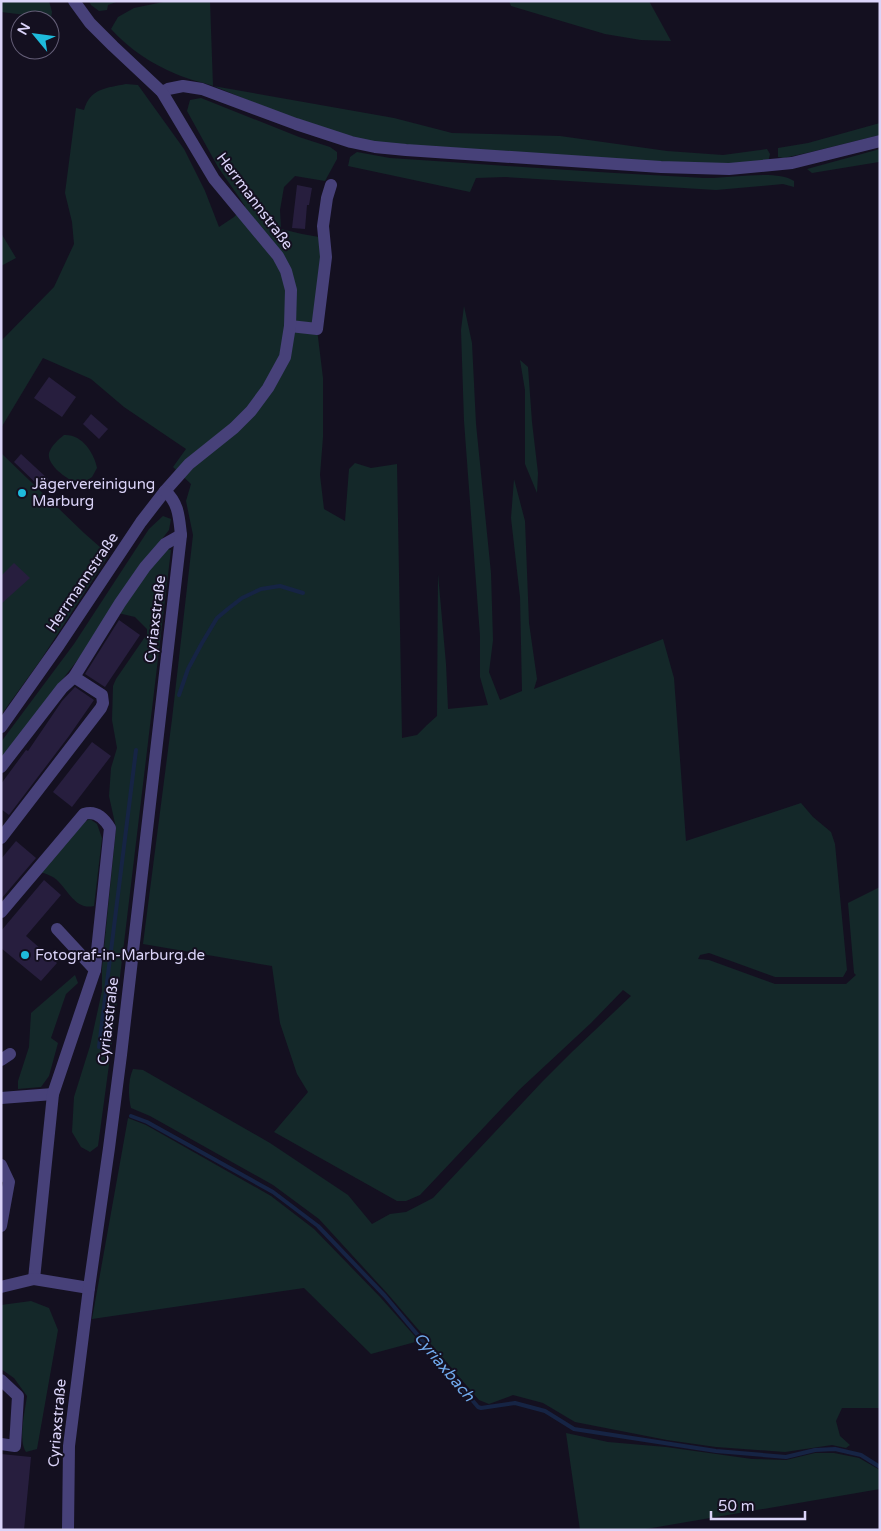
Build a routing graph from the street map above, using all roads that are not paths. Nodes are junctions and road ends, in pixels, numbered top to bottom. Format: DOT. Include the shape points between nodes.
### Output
graph roads {
  1 [pos="74,1"];
  2 [pos="162,92"];
  3 [pos="880,141"];
  4 [pos="331,185"];
  5 [pos="290,326"];
  6 [pos="165,491"];
  7 [pos="181,535"];
  8 [pos="74,677"];
  9 [pos="1,727"];
  10 [pos="1,767"];
  11 [pos="6,823"];
  12 [pos="1,838"];
  13 [pos="1,912"];
  14 [pos="57,929"];
  15 [pos="95,970"];
  16 [pos="53,1094"];
  17 [pos="1,1098"];
  18 [pos="1,1165"];
  19 [pos="1,1226"];
  20 [pos="34,1279"];
  21 [pos="1,1287"];
  22 [pos="89,1288"];
  23 [pos="1,1380"];
  24 [pos="1,1444"];
  25 [pos="68,1530"];
  1 -- 2 [label="street, Herrmannstraße" via="90,23"];
  2 -- 3 [label="street" via="183,86 202,89 296,124 375,148 730,170 792,163"];
  2 -- 5 [label="street, Herrmannstraße" via="214,178 278,256 291,290"];
  4 -- 5 [label="street" via="323,226 326,257 317,329"];
  5 -- 6 [label="street, Herrmannstraße" via="285,357 251,411 189,464"];
  6 -- 7 [label="street, Cyriaxstraße" via="178,509"];
  6 -- 9 [label="street, Herrmannstraße"];
  7 -- 8 [label="street" via="165,544 145,567"];
  7 -- 22 [label="street, Cyriaxstraße" via="120,1064"];
  8 -- 10 [label="street"];
  8 -- 11 [label="street" via="102,695 101,708"];
  11 -- 12 [label="street"];
  13 -- 15 [label="street" via="84,814 97,814 110,828"];
  14 -- 15 [label="street"];
  15 -- 16 [label="street"];
  16 -- 17 [label="street"];
  16 -- 20 [label="street"];
  18 -- 19 [label="street" via="9,1182"];
  20 -- 21 [label="street"];
  20 -- 22 [label="street"];
  22 -- 25 [label="street, Cyriaxstraße" via="69,1446"];
  23 -- 24 [label="street" via="18,1396 16,1446"];
}
